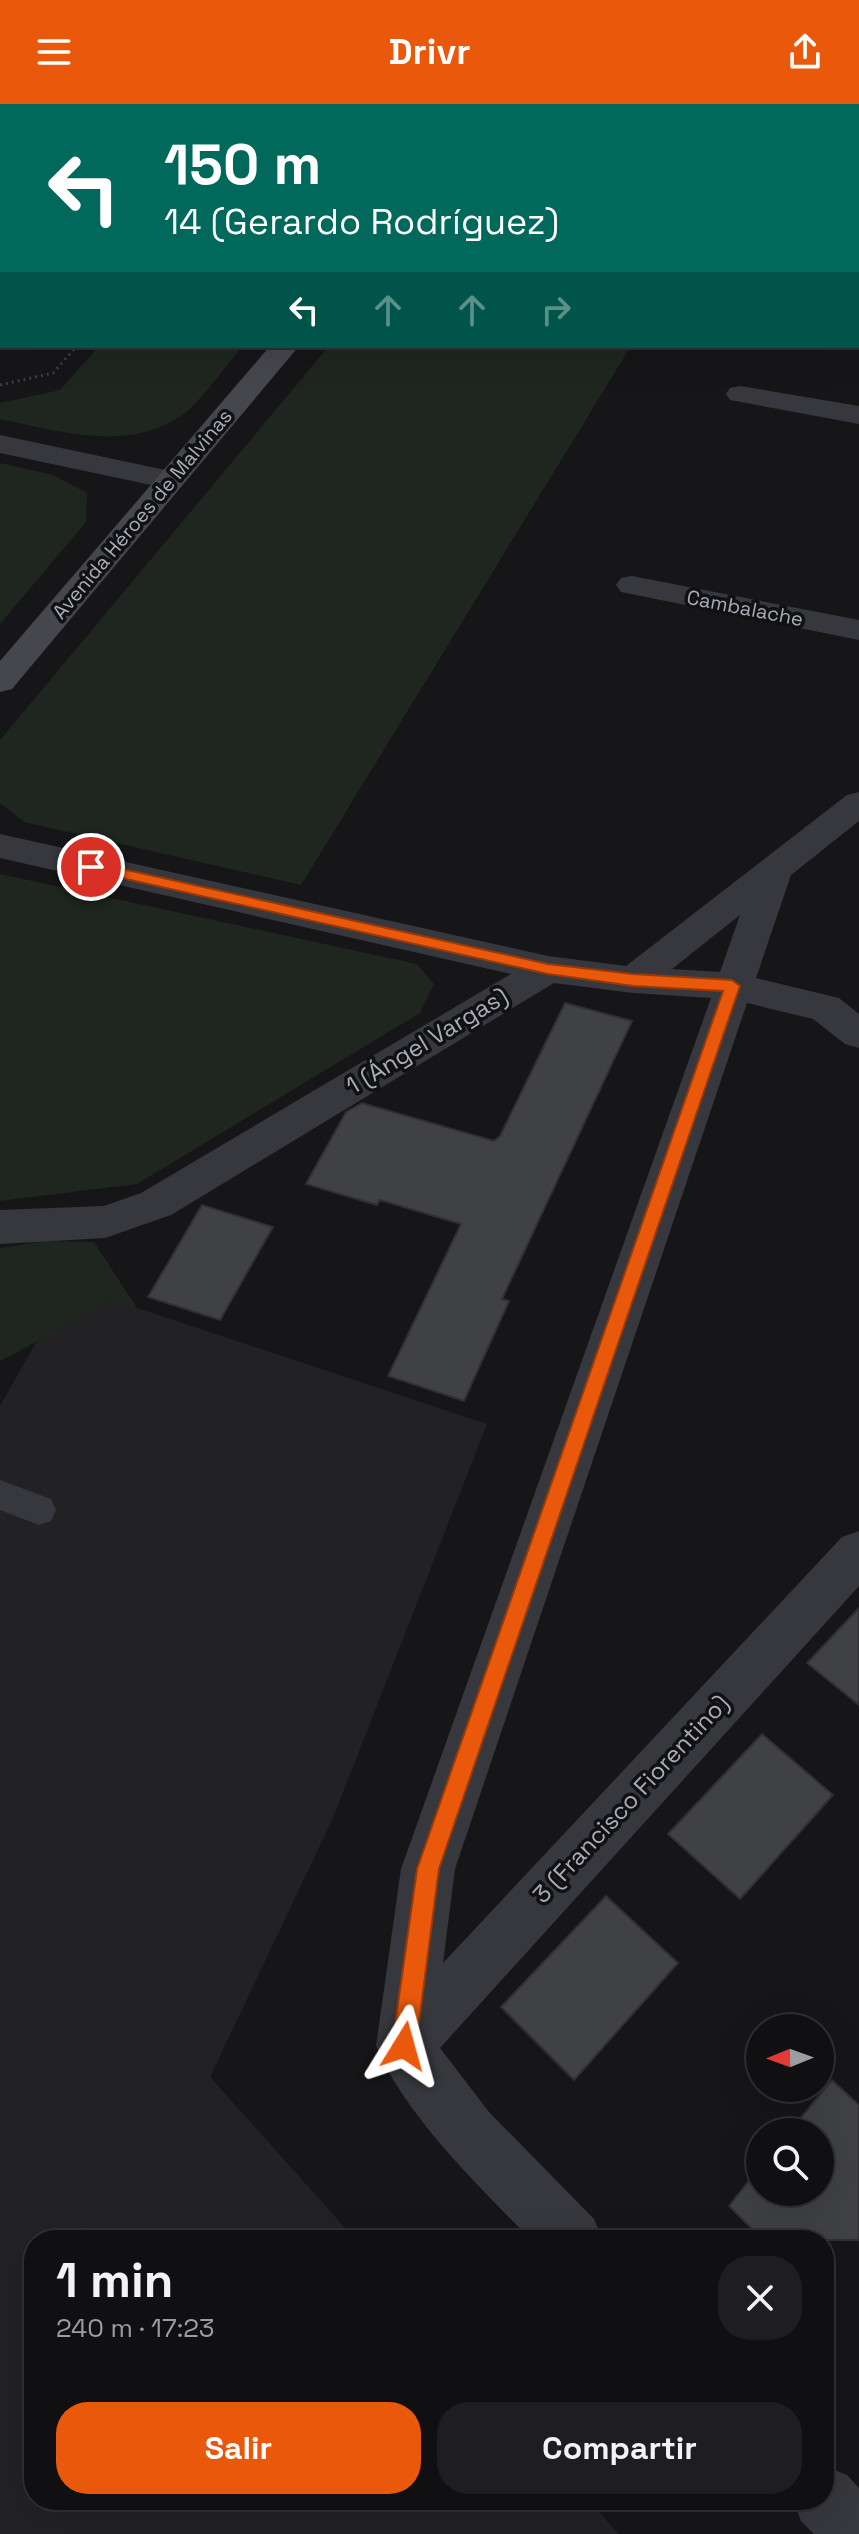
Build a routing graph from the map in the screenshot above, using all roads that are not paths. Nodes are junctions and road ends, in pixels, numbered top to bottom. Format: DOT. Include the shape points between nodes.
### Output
graph roads {
  1 [pos="283,348"];
  2 [pos="740,394"];
  3 [pos="859,415"];
  4 [pos="0,444"];
  5 [pos="170,480"];
  6 [pos="632,585"];
  7 [pos="859,630"];
  8 [pos="0,682"];
  9 [pos="859,803"];
  10 [pos="0,846"];
  11 [pos="775,868"];
  12 [pos="548,969"];
  13 [pos="633,980"];
  14 [pos="732,986"];
  15 [pos="859,1034"];
  16 [pos="0,1227"];
  17 [pos="0,1495"];
  18 [pos="39,1510"];
  19 [pos="859,1552"];
  20 [pos="404,2046"];
  21 [pos="563,2230"];
  22 [pos="834,2508"];
  23 [pos="859,2534"];
  1 -- 5 [label="main road, Avenida Héroes de Malvinas"];
  2 -- 3 [label="street"];
  4 -- 5 [label="street"];
  5 -- 8 [label="main road, Avenida Héroes de Malvinas"];
  6 -- 7 [label="street, Cambalache"];
  9 -- 11 [label="street"];
  10 -- 12 [label="street"];
  11 -- 13 [label="street"];
  11 -- 14 [label="street"];
  12 -- 13 [label="street"];
  12 -- 16 [label="street, 1 (Ángel Vargas)" via="156,1204 105,1222"];
  13 -- 14 [label="street"];
  14 -- 15 [label="street" via="825,1008"];
  14 -- 20 [label="street" via="428,1869"];
  17 -- 18 [label="lane"];
  19 -- 20 [label="street, 3 (Francisco Fiorentino)"];
  20 -- 21 [label="street" via="468,2133"];
  22 -- 23 [label="street"];
}
